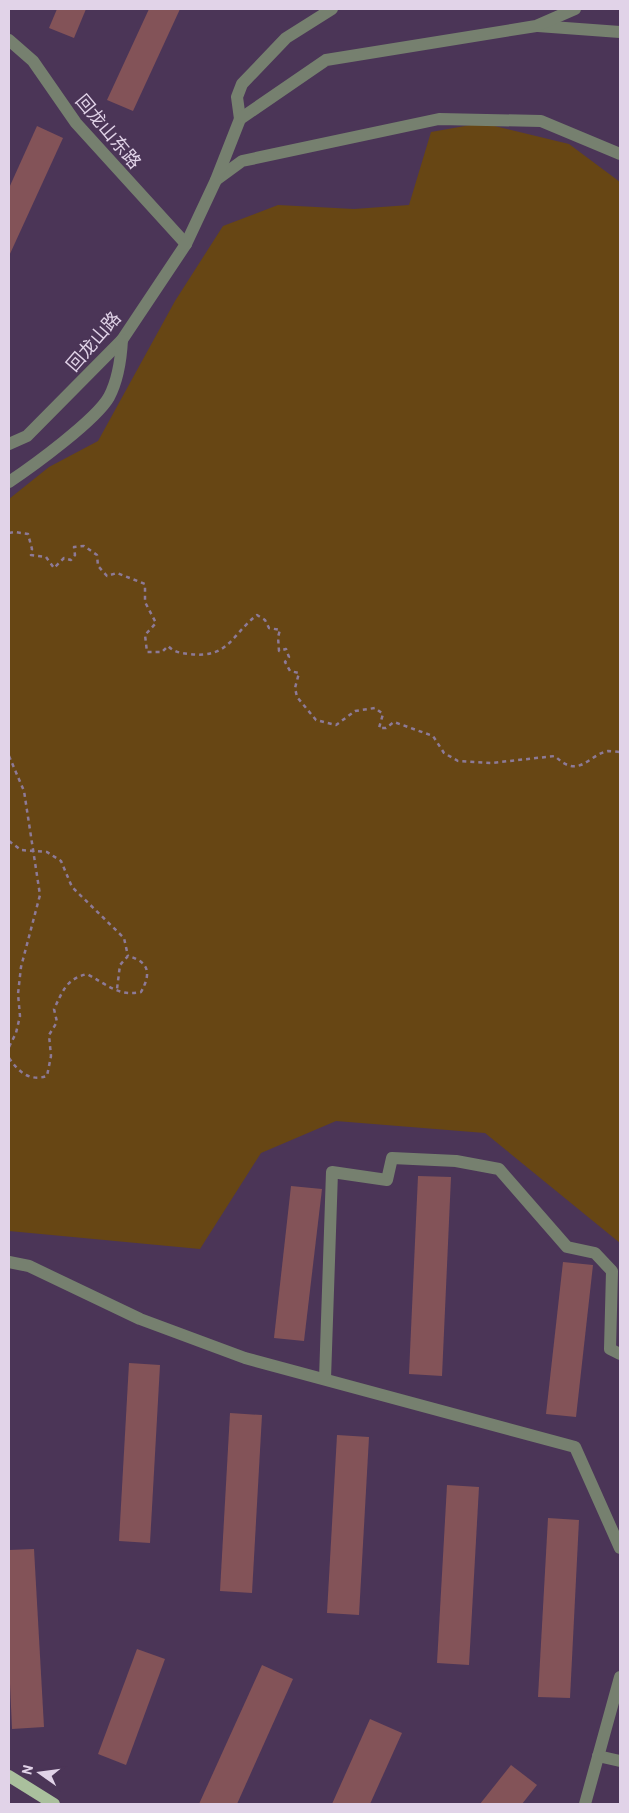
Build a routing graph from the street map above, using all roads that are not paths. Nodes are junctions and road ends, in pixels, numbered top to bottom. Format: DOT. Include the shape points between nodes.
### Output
graph roads {
  1 [pos="332,9"];
  2 [pos="575,9"];
  3 [pos="536,26"];
  4 [pos="620,32"];
  5 [pos="9,40"];
  6 [pos="240,119"];
  7 [pos="620,154"];
  8 [pos="216,180"];
  9 [pos="186,244"];
  10 [pos="122,340"];
  11 [pos="9,444"];
  12 [pos="9,482"];
  13 [pos="9,1262"];
  14 [pos="620,1354"];
  15 [pos="324,1379"];
  16 [pos="620,1548"];
  17 [pos="620,1677"];
  18 [pos="598,1756"];
  19 [pos="620,1762"];
  20 [pos="9,1776"];
  21 [pos="54,1804"];
  22 [pos="585,1804"];
  1 -- 6 [label="street" via="286,38 242,84 237,98"];
  2 -- 3 [label="street"];
  3 -- 4 [label="street"];
  3 -- 6 [label="street" via="326,60"];
  5 -- 9 [label="street, 回龙山东路" via="33,61 76,123"];
  6 -- 8 [label="street, 回龙山路"];
  7 -- 8 [label="street" via="541,121 439,119 242,161"];
  8 -- 9 [label="street, 回龙山路"];
  9 -- 10 [label="street, 回龙山路"];
  10 -- 11 [label="street, 回龙山路" via="27,436"];
  10 -- 12 [label="street" via="120,363 109,397 86,422"];
  13 -- 15 [label="street" via="29,1266 148,1322 245,1358"];
  14 -- 15 [label="street" via="610,1349 612,1271 595,1253 567,1246 499,1169 456,1161 392,1158 387,1180 332,1172"];
  15 -- 16 [label="street" via="575,1447"];
  17 -- 18 [label="street"];
  18 -- 19 [label="street"];
  18 -- 22 [label="street"];
  20 -- 21 [label="main road"];
}
